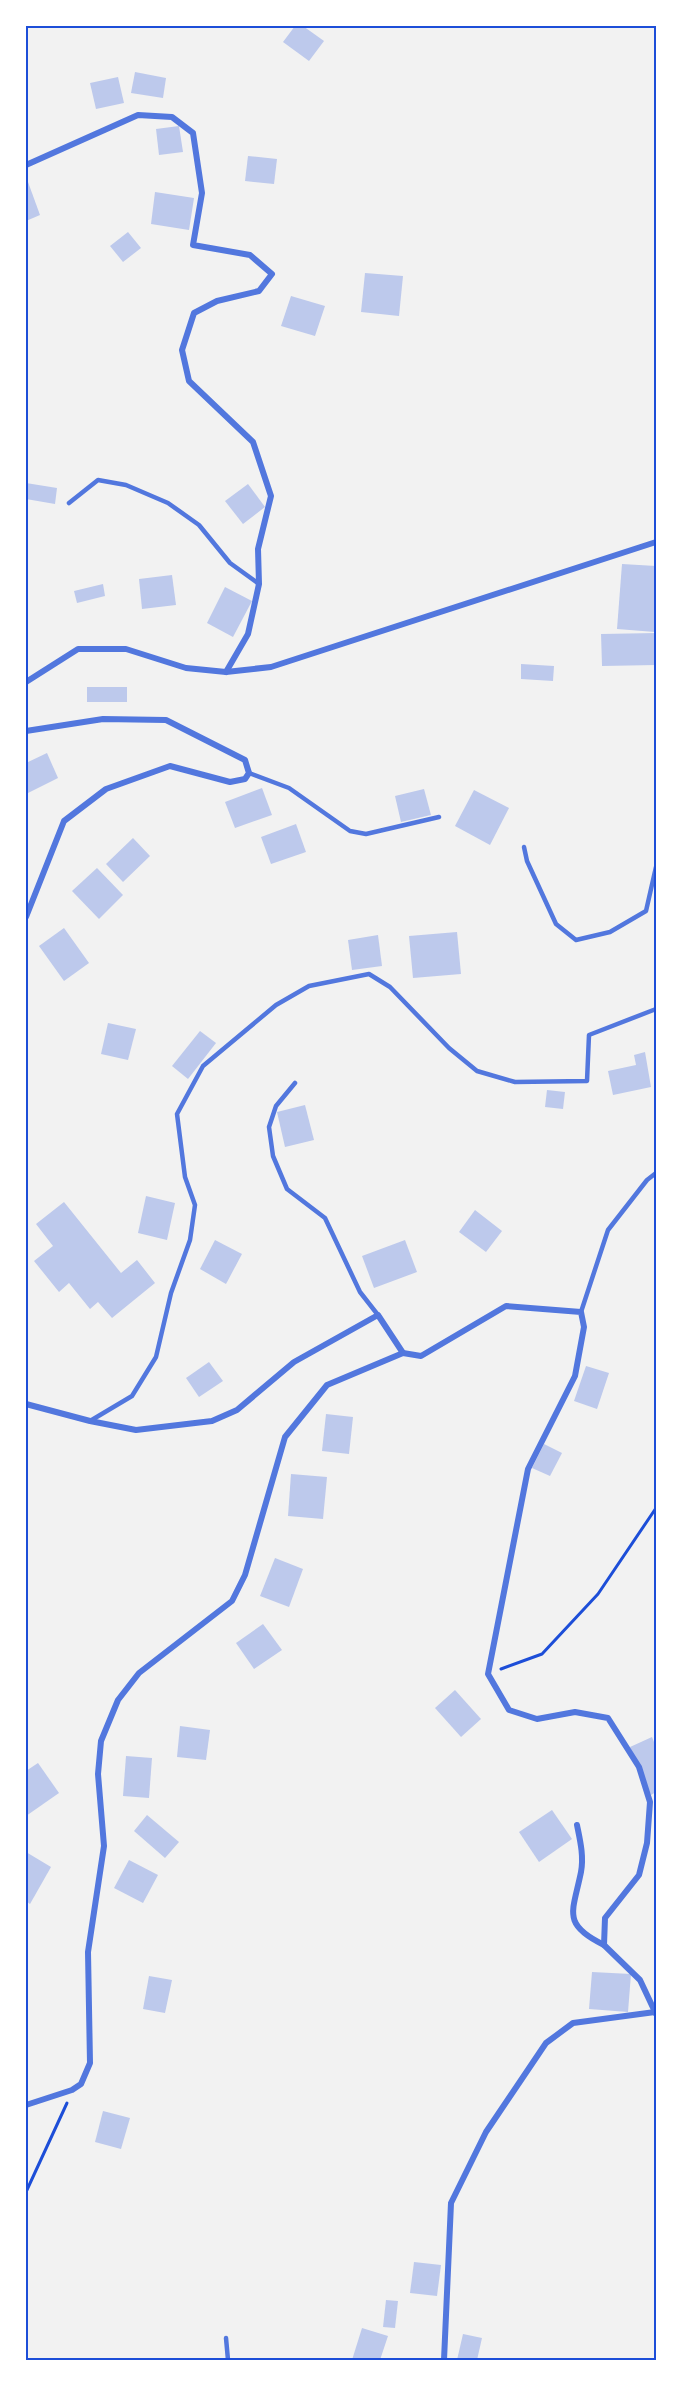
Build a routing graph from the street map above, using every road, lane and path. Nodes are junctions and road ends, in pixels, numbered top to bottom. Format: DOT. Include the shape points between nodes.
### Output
graph roads {
  1 [pos="26,165"];
  2 [pos="69,503"];
  3 [pos="657,542"];
  4 [pos="259,584"];
  5 [pos="226,672"];
  6 [pos="26,682"];
  7 [pos="26,731"];
  8 [pos="249,773"];
  9 [pos="439,817"];
  10 [pos="524,848"];
  11 [pos="657,867"];
  12 [pos="26,917"];
  13 [pos="657,1009"];
  14 [pos="295,1083"];
  15 [pos="657,1173"];
  16 [pos="581,1312"];
  17 [pos="378,1315"];
  18 [pos="403,1353"];
  19 [pos="26,1404"];
  20 [pos="90,1422"];
  21 [pos="656,1508"];
  22 [pos="488,1674"];
  23 [pos="578,1825"];
  24 [pos="604,1945"];
  25 [pos="656,2013"];
  26 [pos="72,2090"];
  27 [pos="26,2105"];
  28 [pos="26,2192"];
  29 [pos="226,2338"];
  30 [pos="228,2361"];
  31 [pos="444,2361"];
  1 -- 4 [label="street" via="138,115 172,117 193,133 202,194 193,245 250,255 272,274 259,291 217,301 194,313 182,350 189,381 253,442 271,496 258,549"];
  2 -- 4 [label="lane" via="98,480 126,485 168,503 199,525 230,563"];
  3 -- 5 [label="street" via="271,667"];
  4 -- 5 [label="street" via="248,634"];
  5 -- 6 [label="street" via="186,668 126,649 78,650"];
  7 -- 8 [label="street" via="103,719 166,720 245,760"];
  8 -- 9 [label="lane" via="289,788 350,831 366,834"];
  8 -- 12 [label="street" via="245,779 231,782 170,766 106,789 63,821"];
  10 -- 11 [label="lane" via="556,924 576,940 610,932 646,911"];
  13 -- 20 [label="lane" via="589,1035 587,1081 515,1082 477,1071 390,987 369,974 309,986 276,1005 203,1066 177,1114 185,1177 195,1205 190,1240 171,1293 156,1357 132,1396"];
  14 -- 17 [label="lane" via="272,1116 269,1127 273,1156 287,1189 325,1218 360,1292"];
  15 -- 16 [label="lane" via="647,1180 608,1230"];
  16 -- 18 [label="street" via="506,1306 421,1356"];
  16 -- 22 [label="street" via="584,1327 575,1376 528,1469"];
  17 -- 18 [label="street"];
  17 -- 20 [label="street" via="294,1362 237,1410 212,1421 136,1430"];
  18 -- 26 [label="street" via="327,1385 285,1437 245,1575 232,1601 139,1673 118,1700 101,1741 98,1774 104,1846 88,1952 90,2063 81,2084"];
  19 -- 20 [label="street"];
  21 -- 22 [label="path" via="598,1594 542,1654"];
  22 -- 24 [label="street" via="509,1710 537,1719 575,1712 608,1718 639,1767 650,1802 647,1842 639,1875 605,1918"];
  23 -- 24 [label="street" via="582,1856 571,1908 574,1924 584,1935"];
  24 -- 25 [label="street" via="640,1980"];
  25 -- 31 [label="street" via="573,2023 546,2043 486,2132 451,2203"];
  26 -- 27 [label="street"];
  26 -- 28 [label="path"];
  29 -- 30 [label="lane"];
}
